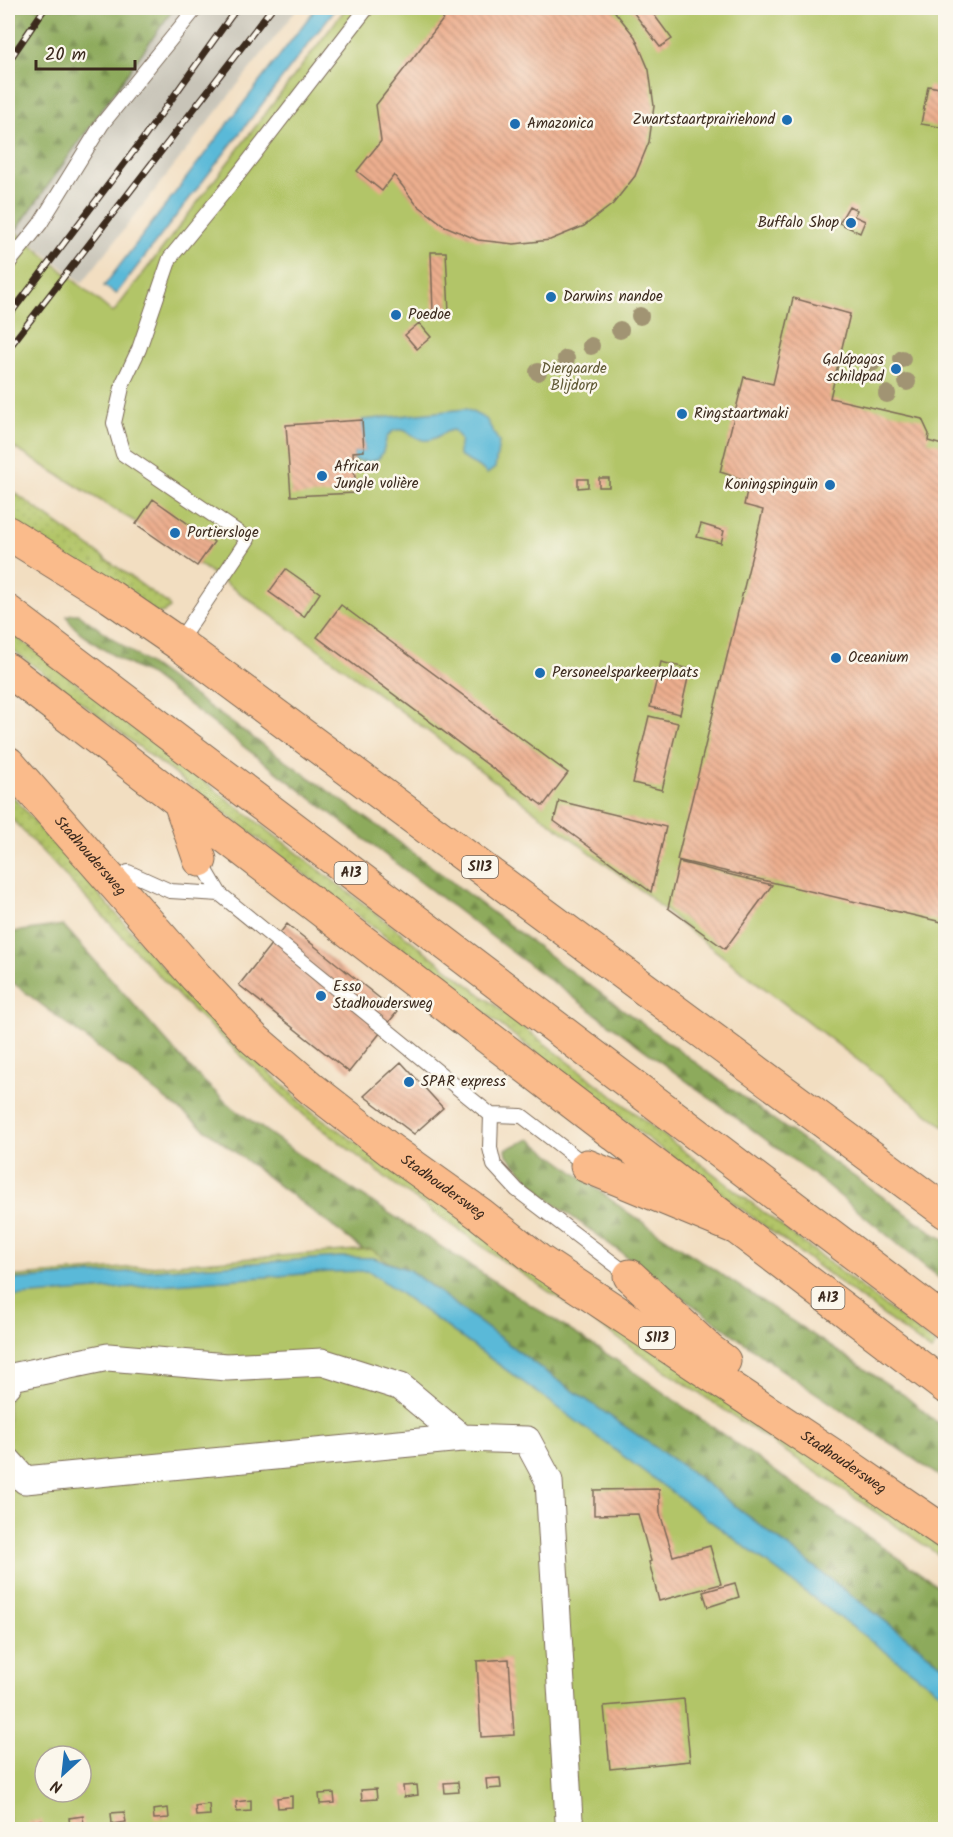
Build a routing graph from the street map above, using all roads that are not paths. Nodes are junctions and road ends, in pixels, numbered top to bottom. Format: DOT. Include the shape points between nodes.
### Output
graph roads {
  1 [pos="196,8"];
  2 [pos="367,8"];
  3 [pos="9,264"];
  4 [pos="8,532"];
  5 [pos="8,612"];
  6 [pos="178,643"];
  7 [pos="8,670"];
  8 [pos="8,763"];
  9 [pos="180,802"];
  10 [pos="79,842"];
  11 [pos="200,861"];
  12 [pos="128,872"];
  13 [pos="220,894"];
  14 [pos="491,1115"];
  15 [pos="587,1166"];
  16 [pos="945,1212"];
  17 [pos="737,1228"];
  18 [pos="630,1276"];
  19 [pos="945,1323"];
  20 [pos="8,1385"];
  21 [pos="945,1387"];
  22 [pos="462,1438"];
  23 [pos="837,1458"];
  24 [pos="8,1461"];
  25 [pos="945,1533"];
  26 [pos="572,1830"];
  1 -- 3 [label="lane" via="102,124 40,224"];
  2 -- 6 [label="lane" via="170,258 139,349 123,383 114,423 123,454 248,539"];
  4 -- 6 [label="main road, S113"];
  5 -- 19 [label="main road, A13"];
  6 -- 16 [label="main road, S113"];
  7 -- 9 [label="main road, A13"];
  8 -- 10 [label="main road, Stadhoudersweg / S113"];
  9 -- 11 [label="main road"];
  9 -- 17 [label="main road, A13"];
  10 -- 12 [label="main road"];
  10 -- 23 [label="main road, Stadhoudersweg / S113" via="253,1038 312,1089 538,1260"];
  11 -- 13 [label="lane"];
  12 -- 13 [label="lane" via="170,891"];
  13 -- 14 [label="lane"];
  14 -- 15 [label="lane" via="522,1116"];
  14 -- 18 [label="lane" via="490,1148 495,1165 517,1190"];
  15 -- 17 [label="main road, A13"];
  17 -- 21 [label="main road, A13"];
  18 -- 23 [label="main road" via="709,1350 791,1412"];
  20 -- 22 [label="street" via="12,1377 108,1357 227,1367 322,1362 401,1387"];
  22 -- 24 [label="street" via="25,1480"];
  22 -- 26 [label="street" via="527,1440 549,1481"];
  23 -- 25 [label="main road, Stadhoudersweg / S113"];
}
